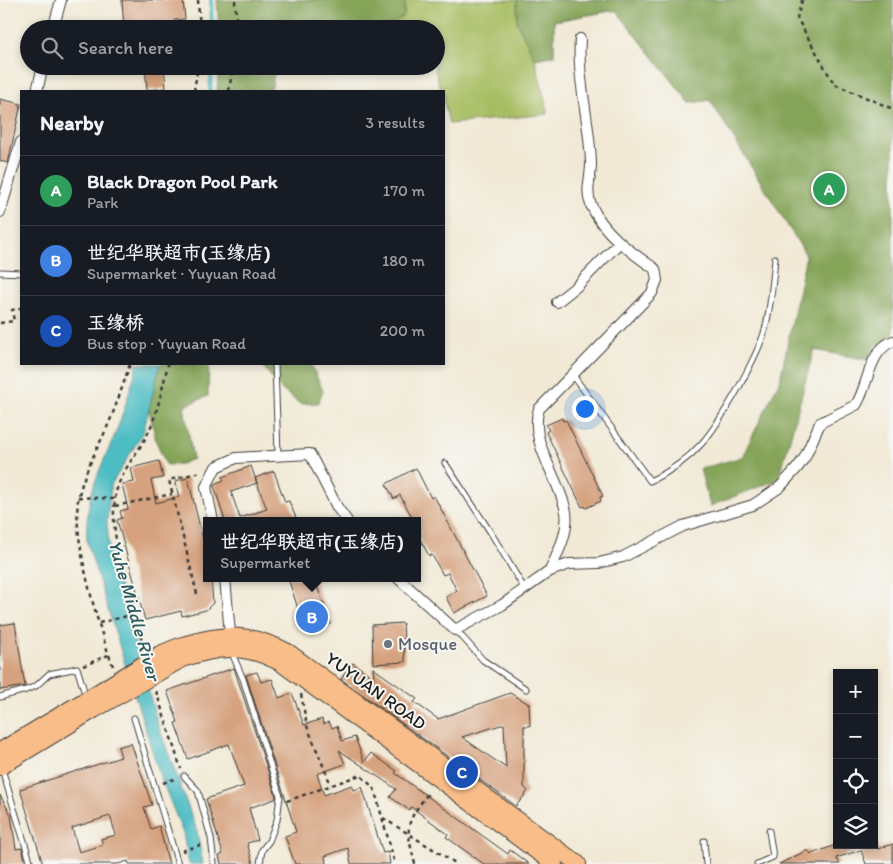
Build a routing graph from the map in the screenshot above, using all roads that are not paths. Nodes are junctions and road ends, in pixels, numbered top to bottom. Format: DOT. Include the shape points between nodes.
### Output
graph roads {
  1 [pos="61,0"];
  2 [pos="55,20"];
  3 [pos="580,39"];
  4 [pos="41,75"];
  5 [pos="37,90"];
  6 [pos="20,145"];
  7 [pos="0,212"];
  8 [pos="619,243"];
  9 [pos="775,258"];
  10 [pos="0,272"];
  11 [pos="20,273"];
  12 [pos="557,302"];
  13 [pos="893,341"];
  14 [pos="275,365"];
  15 [pos="572,374"];
  16 [pos="278,456"];
  17 [pos="445,463"];
  18 [pos="212,517"];
  19 [pos="344,517"];
  20 [pos="550,571"];
  21 [pos="224,582"];
  22 [pos="402,582"];
  23 [pos="524,588"];
  24 [pos="455,630"];
  25 [pos="230,641"];
  26 [pos="526,689"];
  27 [pos="0,697"];
  28 [pos="89,705"];
  29 [pos="134,718"];
  30 [pos="0,761"];
  31 [pos="182,777"];
  32 [pos="769,832"];
  33 [pos="704,841"];
  34 [pos="31,864"];
  35 [pos="178,864"];
  36 [pos="214,864"];
  37 [pos="260,864"];
  38 [pos="554,864"];
  39 [pos="578,864"];
  40 [pos="706,864"];
  41 [pos="757,864"];
  1 -- 2 [label="street"];
  3 -- 8 [label="street" via="579,76 591,165 589,198"];
  4 -- 5 [label="street"];
  6 -- 7 [label="street"];
  8 -- 12 [label="street"];
  8 -- 15 [label="street" via="655,269 657,280 654,289"];
  9 -- 15 [label="lane" via="768,318 756,355 711,433 686,460 662,475 650,481"];
  10 -- 11 [label="lane"];
  13 -- 20 [label="street" via="883,347 874,359 856,405 820,423 805,457 790,477 770,495 753,505 683,526 623,558 569,564"];
  14 -- 16 [label="lane"];
  15 -- 20 [label="street" via="544,402 536,423 566,511 565,535"];
  16 -- 18 [label="street" via="236,458 216,467 206,487"];
  16 -- 19 [label="street" via="310,454"];
  17 -- 23 [label="lane"];
  20 -- 23 [label="street"];
  21 -- 25 [label="street"];
  22 -- 24 [label="street"];
  23 -- 24 [label="street" via="502,605"];
  24 -- 26 [label="lane" via="482,660"];
  25 -- 28 [label="main road, bridge" via="198,654 180,653"];
  25 -- 37 [label="lane" via="279,789 278,820 270,841 262,850"];
  25 -- 38 [label="main road" via="270,658 300,678"];
  25 -- 39 [label="main road, YUYUAN ROAD" via="263,640 288,652"];
  27 -- 28 [label="lane" via="31,688 49,674 77,668"];
  28 -- 30 [label="main road"];
  29 -- 35 [label="lane"];
  30 -- 34 [label="lane"];
  31 -- 36 [label="lane" via="198,791 211,838"];
  32 -- 41 [label="lane" via="774,857"];
  33 -- 40 [label="lane"];
}
